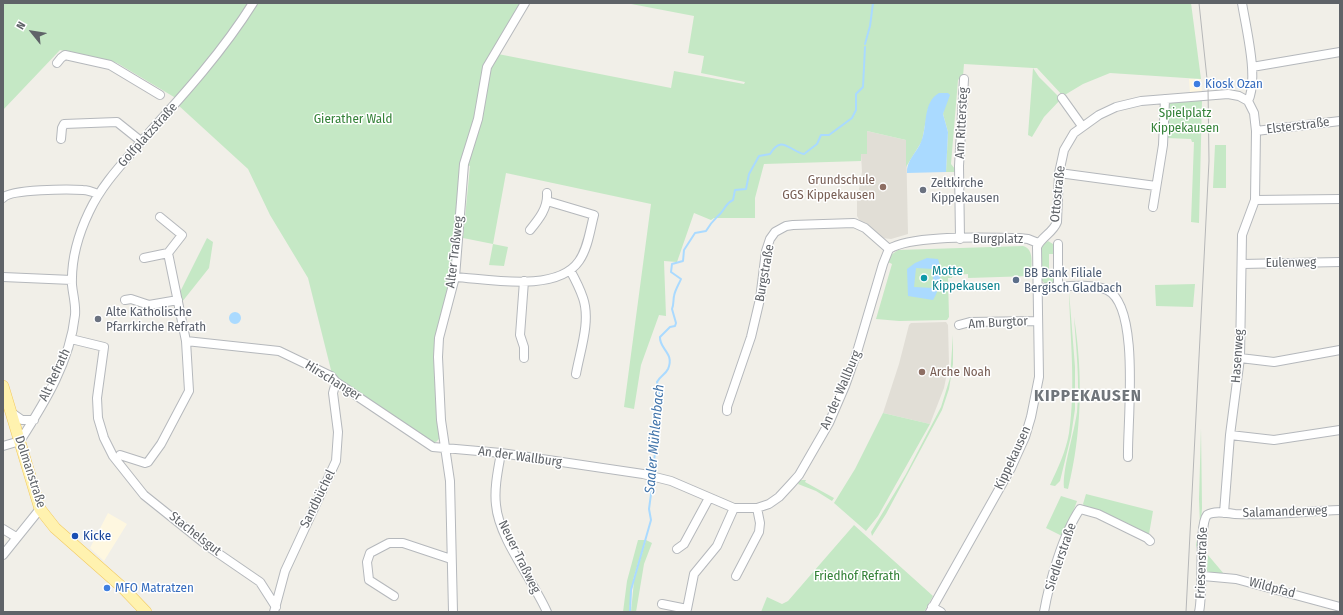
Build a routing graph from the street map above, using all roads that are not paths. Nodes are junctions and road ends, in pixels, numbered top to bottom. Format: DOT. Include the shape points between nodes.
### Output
graph roads {
  1 [pos="253,3"];
  2 [pos="525,3"];
  3 [pos="1244,3"];
  4 [pos="1340,52"];
  5 [pos="57,63"];
  6 [pos="1252,67"];
  7 [pos="964,79"];
  8 [pos="160,95"];
  9 [pos="1062,98"];
  10 [pos="1165,99"];
  11 [pos="1248,101"];
  12 [pos="1340,121"];
  13 [pos="1082,126"];
  14 [pos="1256,131"];
  15 [pos="61,139"];
  16 [pos="142,142"];
  17 [pos="1059,173"];
  18 [pos="1156,186"];
  19 [pos="98,194"];
  20 [pos="3,198"];
  21 [pos="1340,199"];
  22 [pos="1254,200"];
  23 [pos="1153,207"];
  24 [pos="160,217"];
  25 [pos="530,230"];
  26 [pos="960,239"];
  27 [pos="1038,243"];
  28 [pos="1058,244"];
  29 [pos="889,249"];
  30 [pos="168,253"];
  31 [pos="144,258"];
  32 [pos="1340,262"];
  33 [pos="1242,264"];
  34 [pos="570,270"];
  35 [pos="3,277"];
  36 [pos="455,277"];
  37 [pos="72,280"];
  38 [pos="524,281"];
  39 [pos="1058,287"];
  40 [pos="1037,288"];
  41 [pos="125,300"];
  42 [pos="178,300"];
  43 [pos="1038,321"];
  44 [pos="959,325"];
  45 [pos="71,339"];
  46 [pos="186,341"];
  47 [pos="1340,350"];
  48 [pos="524,358"];
  49 [pos="1240,358"];
  50 [pos="576,374"];
  51 [pos="336,382"];
  52 [pos="3,386"];
  53 [pos="727,411"];
  54 [pos="12,413"];
  55 [pos="34,420"];
  56 [pos="1340,430"];
  57 [pos="1230,435"];
  58 [pos="20,441"];
  59 [pos="3,446"];
  60 [pos="445,448"];
  61 [pos="500,453"];
  62 [pos="115,455"];
  63 [pos="1128,457"];
  64 [pos="709,498"];
  65 [pos="734,508"];
  66 [pos="757,508"];
  67 [pos="40,509"];
  68 [pos="1340,510"];
  69 [pos="1224,513"];
  70 [pos="1207,515"];
  71 [pos="3,529"];
  72 [pos="16,537"];
  73 [pos="1150,542"];
  74 [pos="677,550"];
  75 [pos="3,555"];
  76 [pos="452,559"];
  77 [pos="736,576"];
  78 [pos="1203,576"];
  79 [pos="394,596"];
  80 [pos="662,604"];
  81 [pos="1340,607"];
  82 [pos="275,609"];
  83 [pos="931,610"];
  84 [pos="146,612"];
  85 [pos="453,612"];
  86 [pos="547,612"];
  87 [pos="941,612"];
  88 [pos="1044,612"];
  89 [pos="1199,612"];
  1 -- 16 [label="street, Golfplatzstraße" via="187,92"];
  2 -- 36 [label="street, Alter Traßweg" via="487,67 478,119 464,164"];
  3 -- 6 [label="street"];
  4 -- 6 [label="street"];
  5 -- 8 [label="street" via="66,55 110,65"];
  6 -- 11 [label="street" via="1253,86"];
  7 -- 26 [label="street, Am Rittersteg" via="959,166"];
  9 -- 13 [label="street"];
  10 -- 11 [label="street, Ottostraße" via="1228,94"];
  10 -- 13 [label="street, Ottostraße" via="1141,100 1116,107"];
  10 -- 18 [label="street" via="1163,145"];
  11 -- 14 [label="street, Hasenweg" via="1254,113"];
  12 -- 14 [label="street, Elsterstraße"];
  13 -- 17 [label="street, Ottostraße" via="1068,141"];
  14 -- 22 [label="street, Hasenweg"];
  15 -- 16 [label="street" via="64,124 112,121 121,124"];
  16 -- 19 [label="street, Golfplatzstraße"];
  17 -- 18 [label="street"];
  17 -- 27 [label="street, Ottostraße" via="1057,222 1054,229"];
  18 -- 23 [label="street"];
  19 -- 20 [label="street" via="85,190 40,191 13,193"];
  19 -- 37 [label="street, Golfplatzstraße" via="83,225 76,248"];
  21 -- 22 [label="street"];
  22 -- 33 [label="street, Hasenweg" via="1242,235"];
  24 -- 30 [label="street" via="182,235"];
  25 -- 34 [label="street" via="541,216 547,197 594,215 584,252"];
  26 -- 27 [label="street, Burgplatz" via="1019,238"];
  26 -- 29 [label="street" via="904,242"];
  27 -- 40 [label="street, Burgplatz"];
  28 -- 39 [label="street"];
  29 -- 53 [label="street, Burgstraße" via="865,228 850,223 792,224 775,232 766,251 756,320"];
  29 -- 66 [label="street, An der Wallburg" via="853,364 829,423 799,475 778,497 769,504"];
  30 -- 31 [label="street"];
  30 -- 42 [label="street"];
  32 -- 33 [label="street, Eulenweg"];
  33 -- 49 [label="street, Hasenweg"];
  34 -- 38 [label="street" via="551,280"];
  34 -- 50 [label="street" via="584,299 585,308 586,326"];
  35 -- 37 [label="street"];
  36 -- 38 [label="street"];
  36 -- 60 [label="street, Alter Traßweg" via="439,338 441,420"];
  37 -- 45 [label="street, Alt Refrath" via="75,314"];
  38 -- 48 [label="street" via="520,335"];
  39 -- 40 [label="street"];
  39 -- 63 [label="street" via="1098,287 1114,295 1121,304 1130,376"];
  40 -- 43 [label="street, Kippekausen"];
  41 -- 42 [label="street" via="149,304"];
  42 -- 46 [label="street"];
  43 -- 44 [label="street, Am Burgtor" via="970,322"];
  43 -- 83 [label="street, Kippekausen" via="1039,377 1025,437 1008,473"];
  45 -- 55 [label="street, Alt Refrath" via="62,367"];
  45 -- 62 [label="street, Stachelsgut" via="104,347 97,398 98,418 104,438"];
  46 -- 51 [label="street, Hirschanger" via="279,351 324,372"];
  46 -- 62 [label="street" via="189,391 162,444 145,463"];
  47 -- 49 [label="street" via="1274,362"];
  49 -- 57 [label="street, Hasenweg"];
  51 -- 60 [label="street, Hirschanger" via="433,447"];
  51 -- 82 [label="street, Sandbüchel" via="333,393 338,432 336,461 285,571"];
  52 -- 54 [label="main road, Dolmanstraße"];
  54 -- 55 [label="street" via="22,420"];
  54 -- 58 [label="main road, Dolmanstraße"];
  55 -- 58 [label="street, Alt Refrath"];
  56 -- 57 [label="street" via="1274,440"];
  57 -- 69 [label="street, Hasenweg"];
  58 -- 59 [label="street"];
  58 -- 67 [label="main road, Dolmanstraße"];
  60 -- 61 [label="street, An der Wallburg"];
  60 -- 76 [label="street, Alter Traßweg" via="450,481"];
  61 -- 64 [label="street, An der Wallburg" via="646,475 671,481"];
  61 -- 86 [label="street, Neuer Traßweg" via="496,506 502,527"];
  62 -- 82 [label="street, Stachelsgut" via="144,495 209,547 260,582"];
  64 -- 65 [label="street, An der Wallburg"];
  64 -- 74 [label="street" via="684,544"];
  65 -- 66 [label="street, An der Wallburg"];
  65 -- 80 [label="street" via="717,546 694,574 687,609"];
  66 -- 77 [label="street" via="759,532"];
  67 -- 72 [label="street"];
  67 -- 84 [label="main road, Dolmanstraße" via="55,528 123,588"];
  68 -- 69 [label="street, Salamanderweg" via="1262,515"];
  69 -- 70 [label="street, Salamanderweg"];
  70 -- 78 [label="street, Friesenstraße" via="1202,523"];
  71 -- 72 [label="street"];
  72 -- 75 [label="street"];
  73 -- 88 [label="street, Siedlerstraße" via="1147,538 1105,518 1080,509 1062,549"];
  76 -- 79 [label="street" via="403,543 389,543 370,553 367,562 369,580"];
  76 -- 85 [label="street, Alter Traßweg"];
  78 -- 81 [label="street, Wildpfad" via="1236,578"];
  78 -- 89 [label="street, Friesenstraße"];
  83 -- 87 [label="street"];
}
